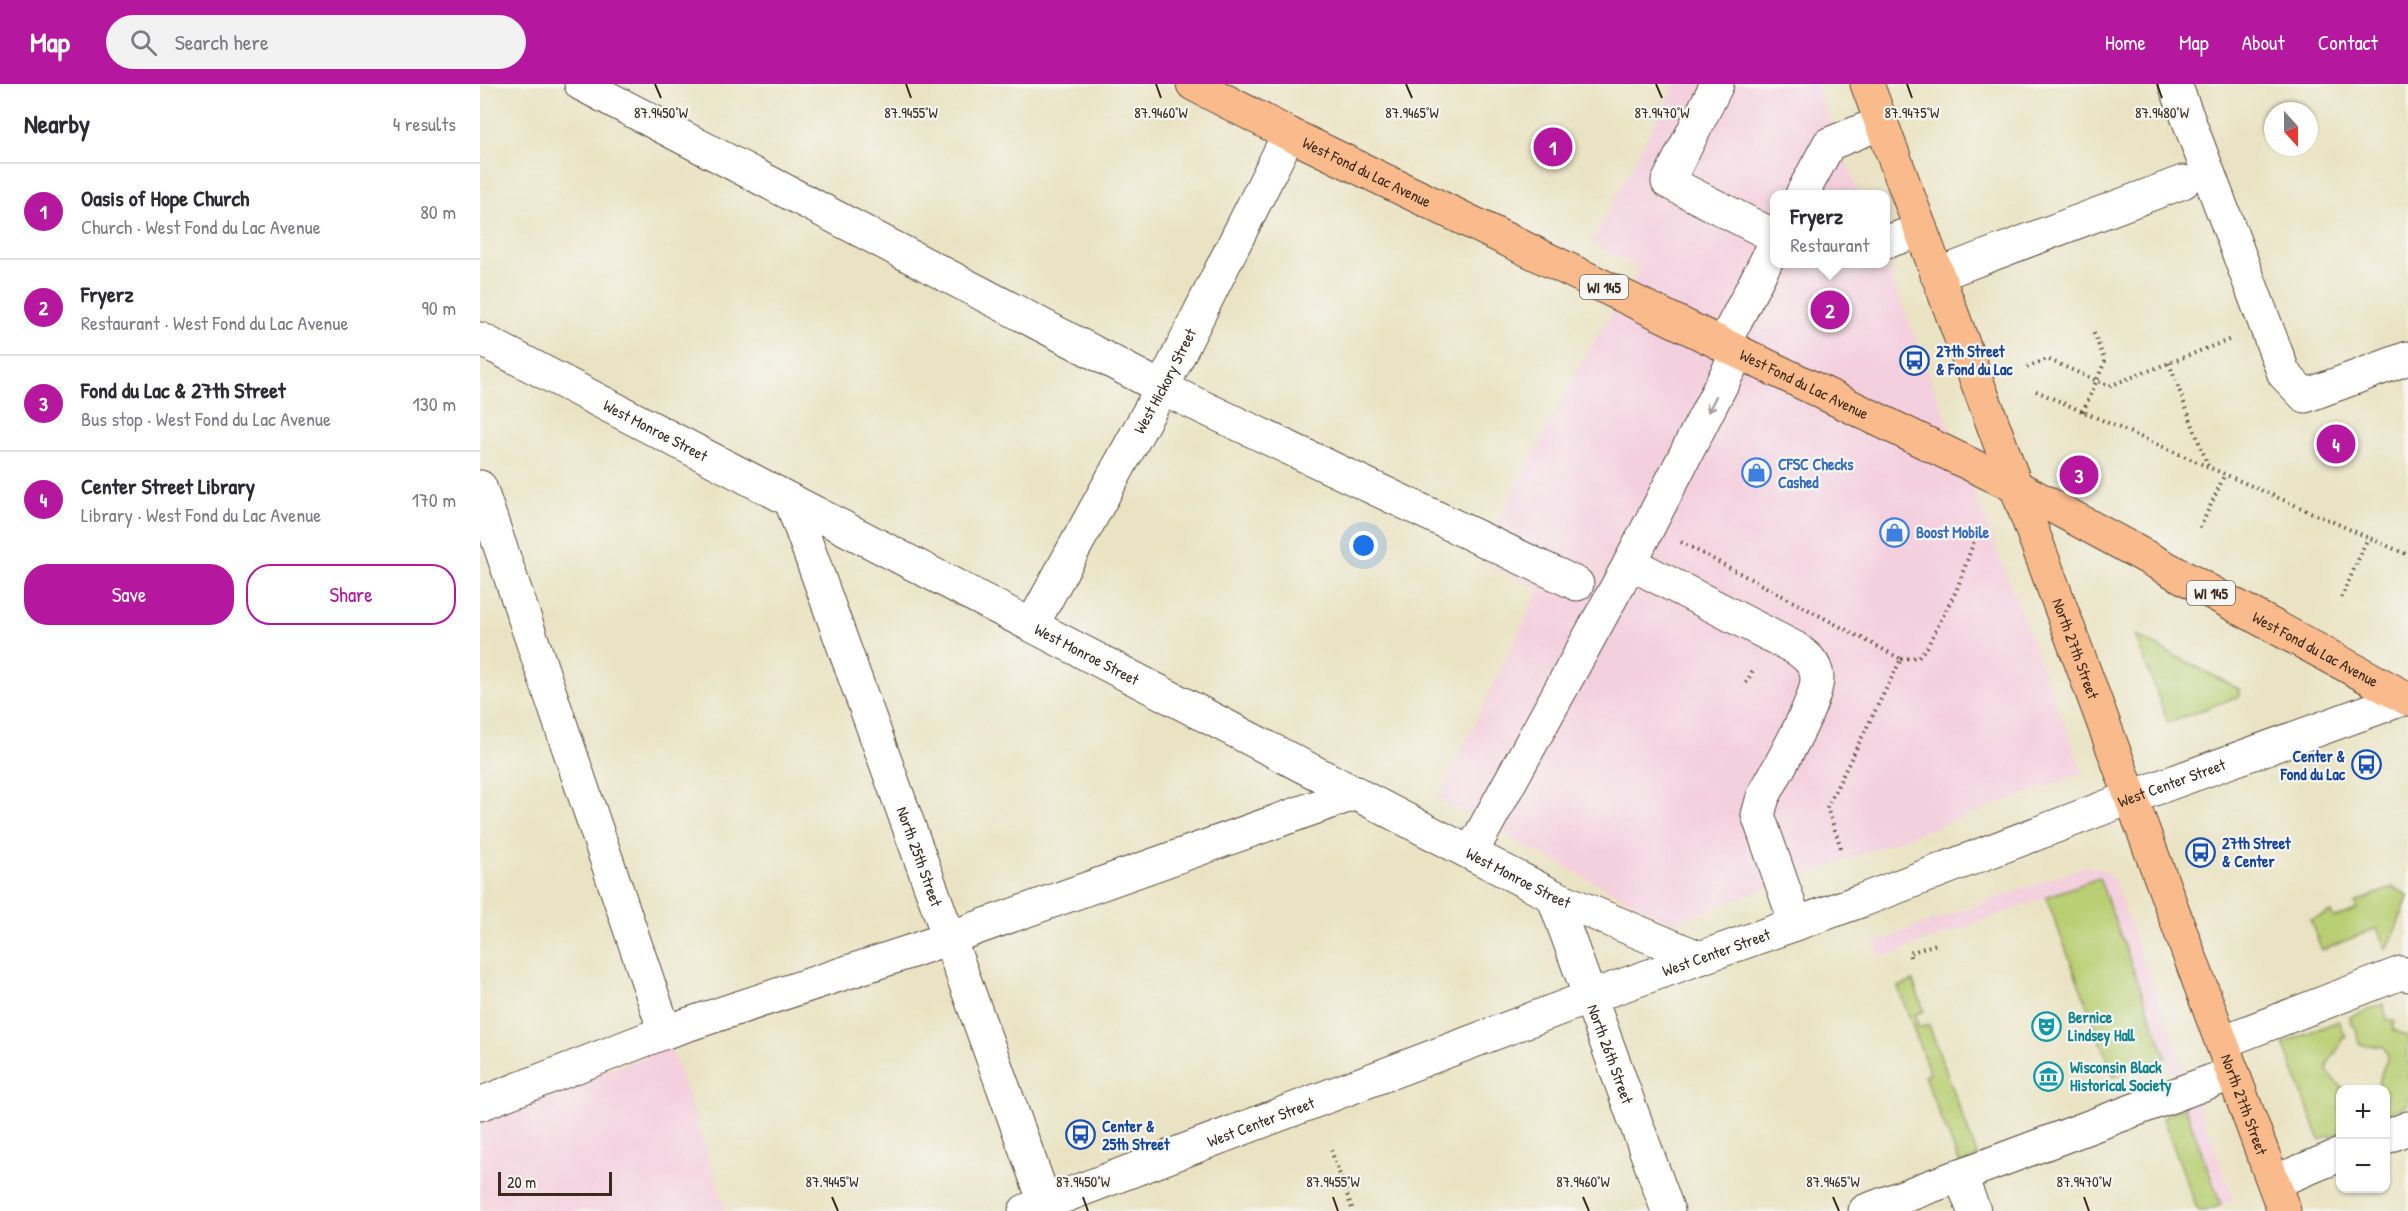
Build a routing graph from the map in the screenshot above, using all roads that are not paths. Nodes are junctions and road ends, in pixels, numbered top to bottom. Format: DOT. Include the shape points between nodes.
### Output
graph roads {
  1 [pos="581,84"];
  2 [pos="1193,84"];
  3 [pos="1717,84"];
  4 [pos="1867,84"];
  5 [pos="2175,84"];
  6 [pos="1881,123"];
  7 [pos="1289,134"];
  8 [pos="2183,182"];
  9 [pos="1805,190"];
  10 [pos="1921,230"];
  11 [pos="1770,234"];
  12 [pos="1890,241"];
  13 [pos="1770,256"];
  14 [pos="1937,275"];
  15 [pos="480,339"];
  16 [pos="1731,349"];
  17 [pos="2408,358"];
  18 [pos="1162,388"];
  19 [pos="480,487"];
  20 [pos="2016,487"];
  21 [pos="791,501"];
  22 [pos="1630,563"];
  23 [pos="1577,584"];
  24 [pos="1032,625"];
  25 [pos="2407,698"];
  26 [pos="1356,793"];
  27 [pos="2132,797"];
  28 [pos="1471,853"];
  29 [pos="1553,896"];
  30 [pos="1796,924"];
  31 [pos="949,938"];
  32 [pos="1700,958"];
  33 [pos="2408,975"];
  34 [pos="1590,997"];
  35 [pos="665,1032"];
  36 [pos="2222,1042"];
  37 [pos="2233,1073"];
  38 [pos="480,1104"];
  39 [pos="2408,1128"];
  40 [pos="2390,1135"];
  41 [pos="2336,1158"];
  42 [pos="1960,1175"];
  43 [pos="2279,1196"];
  44 [pos="1039,1208"];
  45 [pos="1668,1211"];
  46 [pos="1865,1211"];
  47 [pos="1974,1211"];
  1 -- 18 [label="street"];
  2 -- 7 [label="main road, West Fond du Lac Avenue / WI 145"];
  3 -- 11 [label="street" via="1668,182"];
  4 -- 6 [label="main road, North 27th Street"];
  5 -- 17 [label="street" via="2284,374 2305,396"];
  6 -- 9 [label="street" via="1828,144"];
  6 -- 10 [label="main road, North 27th Street"];
  7 -- 16 [label="main road, West Fond du Lac Avenue / WI 145"];
  7 -- 18 [label="street, West Hickory Street"];
  8 -- 14 [label="street"];
  10 -- 12 [label="street"];
  10 -- 14 [label="main road, North 27th Street"];
  13 -- 16 [label="street"];
  14 -- 20 [label="main road, North 27th Street"];
  15 -- 21 [label="street, West Monroe Street"];
  16 -- 20 [label="main road, West Fond du Lac Avenue / WI 145"];
  16 -- 22 [label="street, one-way"];
  18 -- 23 [label="street"];
  18 -- 24 [label="street, West Hickory Street"];
  19 -- 35 [label="street"];
  20 -- 25 [label="main road, West Fond du Lac Avenue / WI 145"];
  20 -- 27 [label="main road, North 27th Street"];
  21 -- 24 [label="street, West Monroe Street"];
  21 -- 31 [label="street, North 25th Street"];
  22 -- 28 [label="street"];
  22 -- 30 [label="street" via="1795,648 1814,666 1814,697 1762,797 1758,815"];
  24 -- 26 [label="street, West Monroe Street"];
  25 -- 27 [label="street, West Center Street"];
  26 -- 28 [label="street, West Monroe Street"];
  26 -- 31 [label="street"];
  27 -- 30 [label="street, West Center Street"];
  27 -- 36 [label="main road, North 27th Street"];
  28 -- 29 [label="street, West Monroe Street"];
  29 -- 32 [label="street, West Monroe Street"];
  29 -- 34 [label="street, North 26th Street"];
  30 -- 32 [label="street, West Center Street"];
  31 -- 35 [label="street"];
  31 -- 44 [label="street, North 25th Street"];
  32 -- 34 [label="street, West Center Street"];
  33 -- 36 [label="street" via="2401,973"];
  34 -- 44 [label="street, West Center Street"];
  34 -- 45 [label="street, North 26th Street"];
  35 -- 38 [label="street"];
  36 -- 37 [label="main road, North 27th Street"];
  37 -- 42 [label="street"];
  37 -- 43 [label="main road, North 27th Street"];
  39 -- 40 [label="street"];
  41 -- 43 [label="street"];
  42 -- 46 [label="street"];
  42 -- 47 [label="street"];
}
